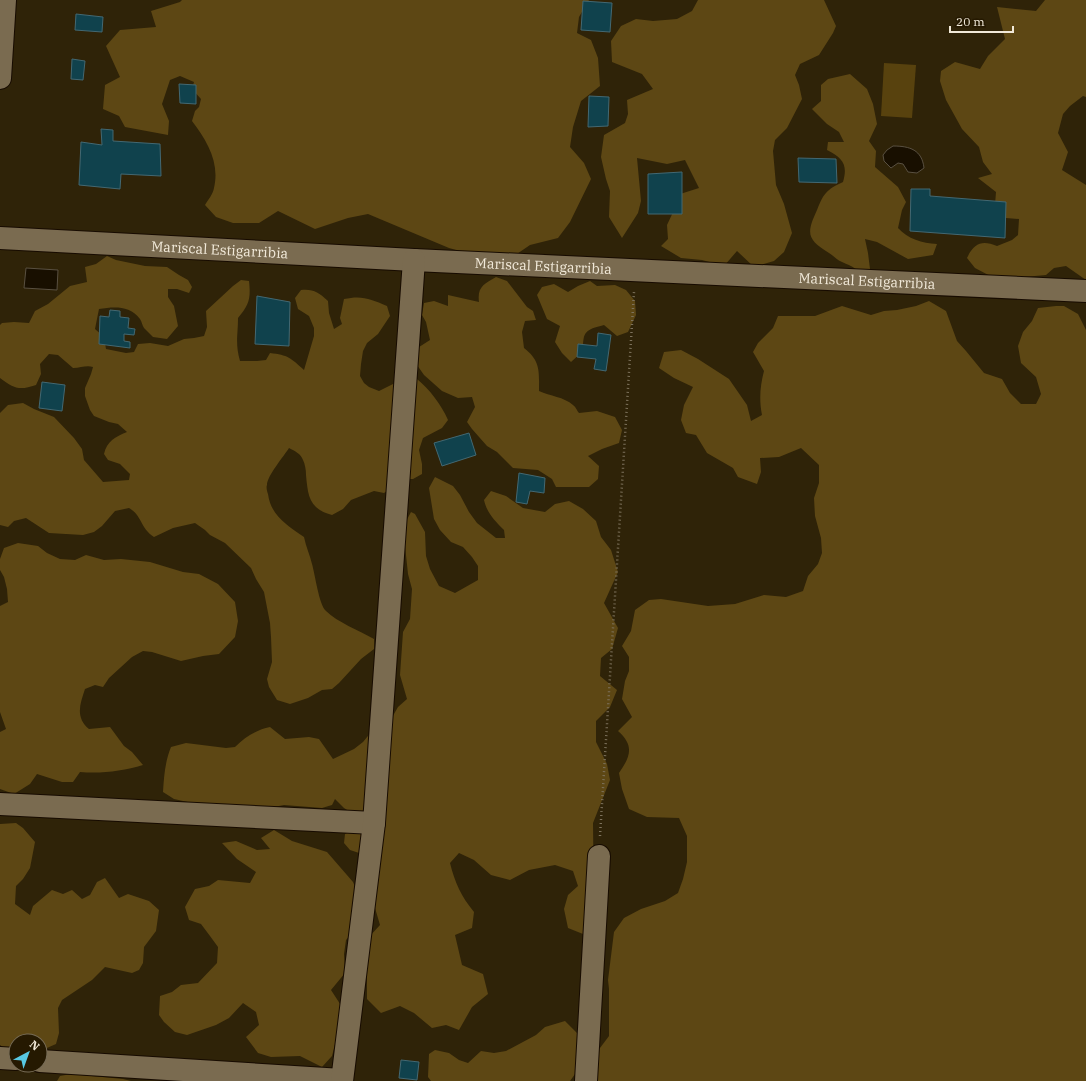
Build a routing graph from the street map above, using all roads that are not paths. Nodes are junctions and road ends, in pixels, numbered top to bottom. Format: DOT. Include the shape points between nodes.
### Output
graph roads {
  1 [pos="5,0"];
  2 [pos="0,78"];
  3 [pos="0,238"];
  4 [pos="414,260"];
  5 [pos="1086,290"];
  6 [pos="0,804"];
  7 [pos="374,823"];
  8 [pos="599,856"];
  9 [pos="48,1062"];
  10 [pos="342,1081"];
  11 [pos="586,1081"];
  1 -- 2 [label="street"];
  3 -- 4 [label="street, Mariscal Estigarribia"];
  4 -- 5 [label="street, Mariscal Estigarribia"];
  4 -- 7 [label="street"];
  6 -- 7 [label="street"];
  7 -- 10 [label="street"];
  8 -- 11 [label="street"];
  9 -- 10 [label="street"];
}
